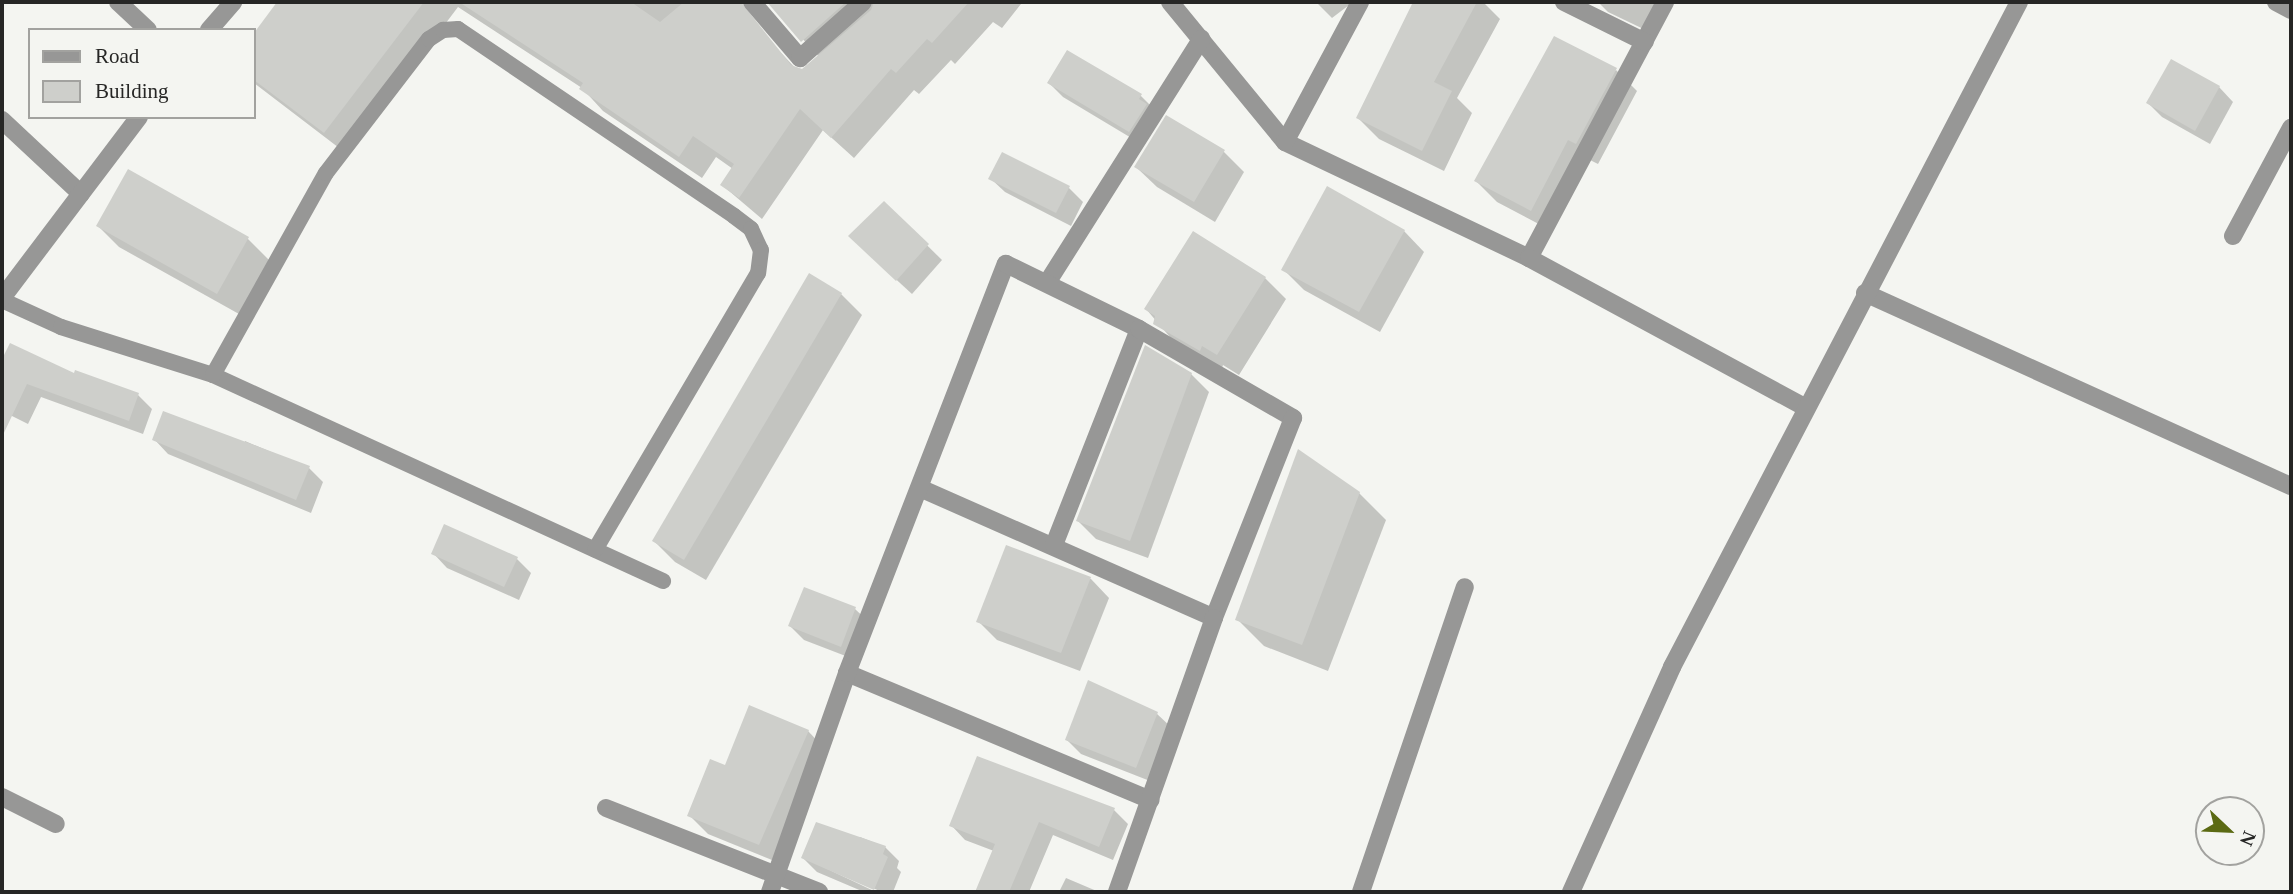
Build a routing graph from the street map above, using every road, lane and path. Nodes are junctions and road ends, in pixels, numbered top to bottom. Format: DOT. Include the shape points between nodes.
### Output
graph roads {
  1 [pos="118,2"];
  2 [pos="233,2"];
  3 [pos="752,2"];
  4 [pos="863,2"];
  5 [pos="1170,2"];
  6 [pos="1360,2"];
  7 [pos="1564,2"];
  8 [pos="1665,2"];
  9 [pos="2018,2"];
  10 [pos="2276,2"];
  11 [pos="2291,10"];
  12 [pos="146,28"];
  13 [pos="211,28"];
  14 [pos="1201,39"];
  15 [pos="1645,42"];
  16 [pos="137,119"];
  17 [pos="2,120"];
  18 [pos="2291,128"];
  19 [pos="1285,142"];
  20 [pos="81,194"];
  21 [pos="2233,236"];
  22 [pos="1529,258"];
  23 [pos="1047,283"];
  24 [pos="1865,293"];
  25 [pos="2,299"];
  26 [pos="1139,329"];
  27 [pos="213,375"];
  28 [pos="1805,407"];
  29 [pos="2291,486"];
  30 [pos="922,489"];
  31 [pos="1054,545"];
  32 [pos="595,550"];
  33 [pos="663,581"];
  34 [pos="1465,587"];
  35 [pos="1214,618"];
  36 [pos="847,673"];
  37 [pos="2,797"];
  38 [pos="1150,800"];
  39 [pos="606,808"];
  40 [pos="56,824"];
  41 [pos="773,884"];
  42 [pos="819,892"];
  43 [pos="1117,892"];
  44 [pos="1361,892"];
  45 [pos="1571,892"];
  1 -- 12 [label="street"];
  2 -- 13 [label="street"];
  3 -- 4 [label="street" via="800,58"];
  5 -- 14 [label="street"];
  6 -- 19 [label="street"];
  7 -- 15 [label="street"];
  8 -- 15 [label="street"];
  9 -- 24 [label="street"];
  10 -- 11 [label="street"];
  14 -- 19 [label="street"];
  14 -- 23 [label="street"];
  15 -- 22 [label="street"];
  16 -- 20 [label="street"];
  17 -- 20 [label="street"];
  18 -- 21 [label="street"];
  19 -- 22 [label="street"];
  20 -- 25 [label="street"];
  22 -- 28 [label="street"];
  23 -- 26 [label="street"];
  23 -- 30 [label="street" via="1006,264"];
  24 -- 28 [label="street"];
  24 -- 29 [label="street"];
  25 -- 27 [label="lane" via="61,327"];
  26 -- 31 [label="street"];
  26 -- 35 [label="street" via="1293,418"];
  27 -- 32 [label="lane"];
  27 -- 32 [label="lane" via="326,173 429,39 443,30 458,29 734,216 751,229 761,250 758,273"];
  28 -- 45 [label="street" via="1672,667"];
  30 -- 31 [label="street"];
  30 -- 36 [label="street"];
  31 -- 35 [label="street"];
  32 -- 33 [label="lane"];
  34 -- 44 [label="street"];
  35 -- 38 [label="street"];
  36 -- 38 [label="street"];
  36 -- 41 [label="street"];
  37 -- 40 [label="street"];
  38 -- 43 [label="street"];
  39 -- 41 [label="street"];
  41 -- 42 [label="street"];
}
